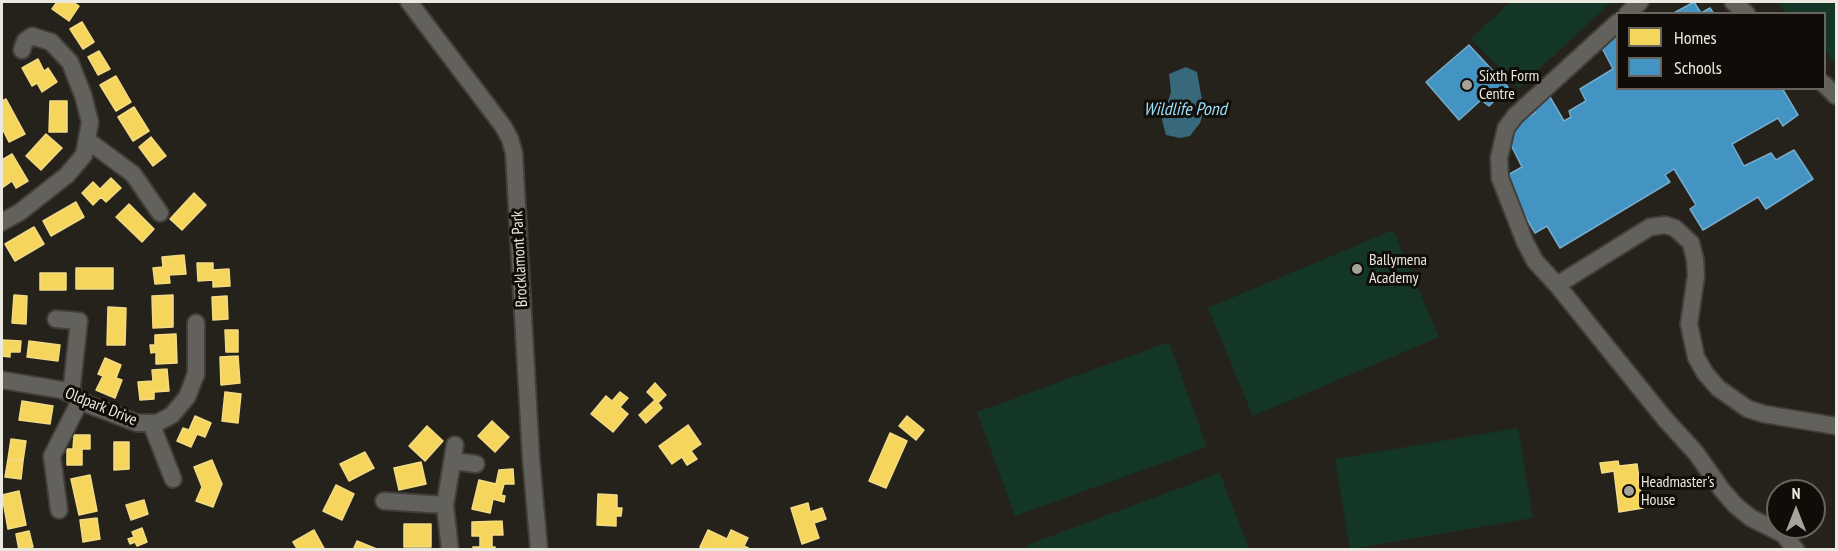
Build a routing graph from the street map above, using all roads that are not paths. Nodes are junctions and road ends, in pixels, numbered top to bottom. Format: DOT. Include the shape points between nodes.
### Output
graph roads {
  1 [pos="409,2"];
  2 [pos="1733,2"];
  3 [pos="1745,12"];
  4 [pos="1616,23"];
  5 [pos="22,50"];
  6 [pos="87,140"];
  7 [pos="160,213"];
  8 [pos="2,222"];
  9 [pos="1557,285"];
  10 [pos="56,318"];
  11 [pos="196,323"];
  12 [pos="2,380"];
  13 [pos="76,397"];
  14 [pos="151,423"];
  15 [pos="1836,426"];
  16 [pos="476,464"];
  17 [pos="173,479"];
  18 [pos="384,501"];
  19 [pos="445,505"];
  20 [pos="59,510"];
  21 [pos="450,549"];
  22 [pos="539,549"];
  23 [pos="1796,549"];
  1 -- 22 [label="street, Brocklamont Park" via="503,126 514,153"];
  2 -- 3 [label="street"];
  4 -- 9 [label="street" via="1515,116 1502,137 1500,178 1529,251"];
  5 -- 6 [label="street" via="25,41 33,36 51,42 70,62 90,122"];
  6 -- 7 [label="street" via="133,174"];
  6 -- 8 [label="street" via="84,155 67,175"];
  9 -- 15 [label="street" via="1650,227 1676,228 1691,243 1695,259 1689,324 1696,357 1705,373 1718,388 1748,409"];
  9 -- 23 [label="street" via="1735,505 1783,534"];
  10 -- 13 [label="street" via="79,321"];
  11 -- 14 [label="street, Oldpark Drive" via="196,374 187,397 172,415"];
  12 -- 13 [label="street, Oldpark Drive"];
  13 -- 14 [label="street, Oldpark Drive" via="137,423"];
  13 -- 20 [label="street" via="52,456"];
  14 -- 17 [label="street"];
  16 -- 19 [label="street" via="454,453"];
  18 -- 19 [label="street"];
  19 -- 21 [label="street"];
}
